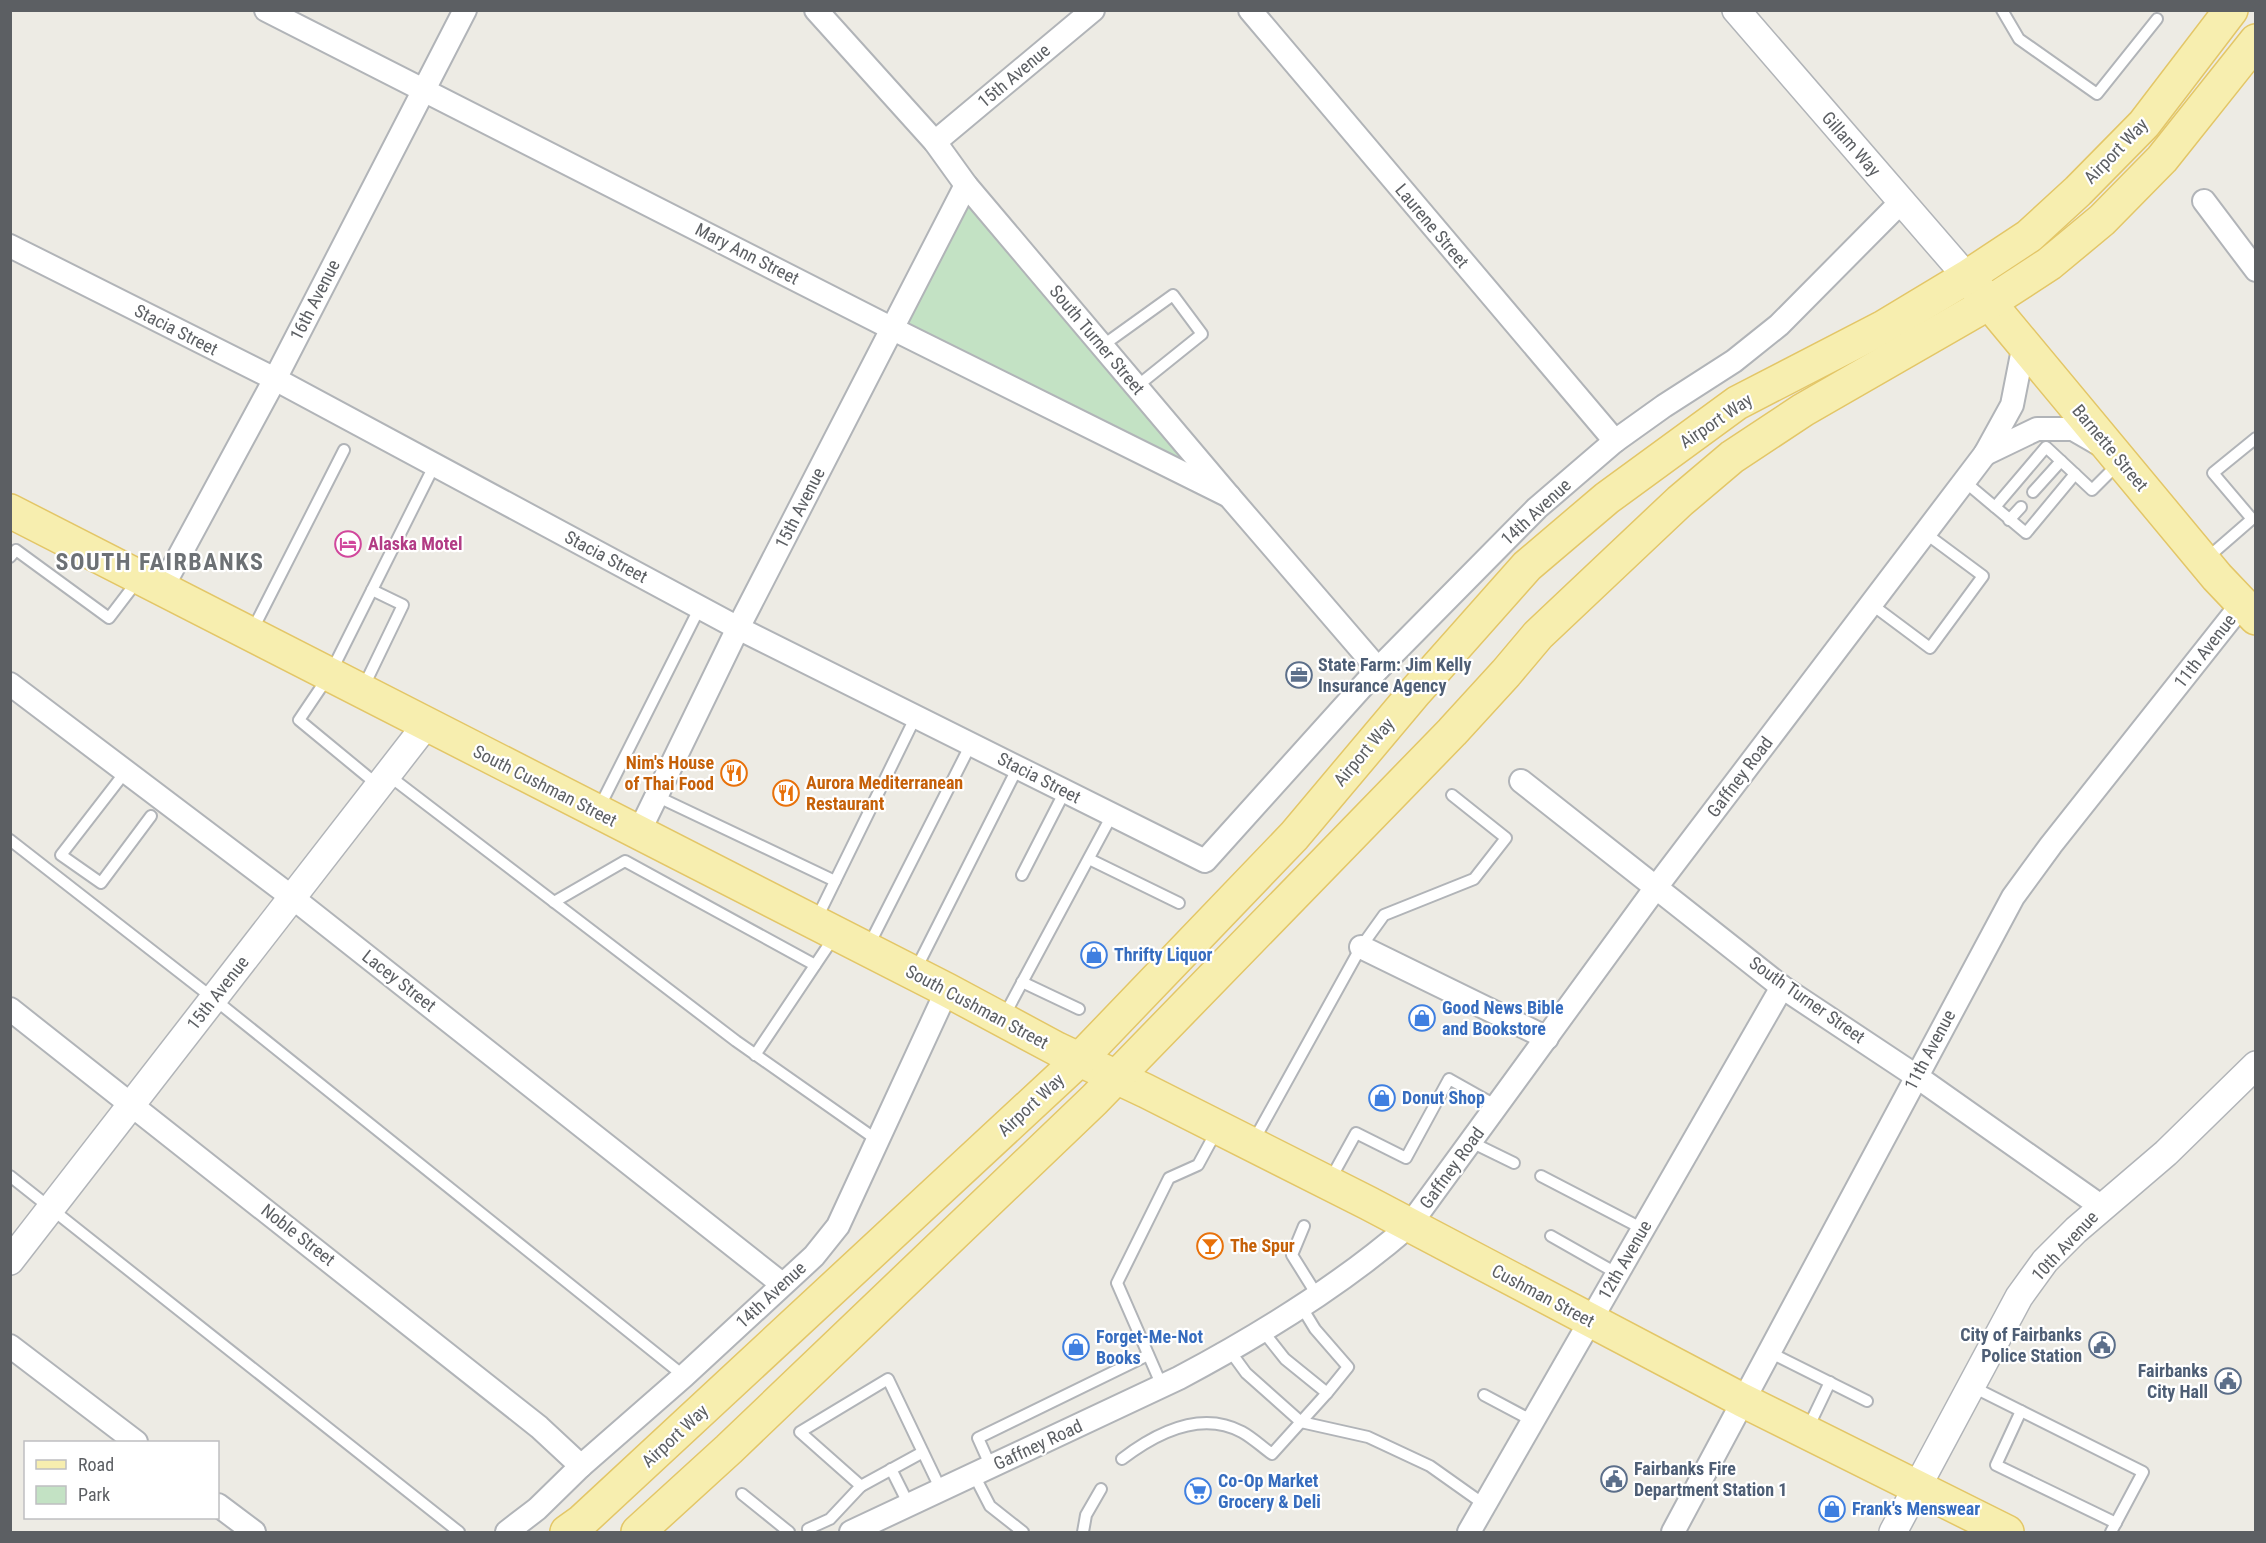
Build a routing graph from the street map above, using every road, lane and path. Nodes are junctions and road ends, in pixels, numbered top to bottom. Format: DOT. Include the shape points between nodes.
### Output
graph roads {
  1 [pos="266,10"];
  2 [pos="465,10"];
  3 [pos="816,10"];
  4 [pos="1093,10"];
  5 [pos="1250,10"];
  6 [pos="1736,10"];
  7 [pos="2002,10"];
  8 [pos="2231,10"];
  9 [pos="2157,19"];
  10 [pos="2256,41"];
  11 [pos="424,90"];
  12 [pos="935,142"];
  13 [pos="966,185"];
  14 [pos="2204,201"];
  15 [pos="1901,202"];
  16 [pos="10,246"];
  17 [pos="2256,270"];
  18 [pos="1967,277"];
  19 [pos="1989,303"];
  20 [pos="893,329"];
  21 [pos="2024,345"];
  22 [pos="1102,346"];
  23 [pos="274,379"];
  24 [pos="1136,387"];
  25 [pos="2256,438"];
  26 [pos="1615,441"];
  27 [pos="344,450"];
  28 [pos="1985,454"];
  29 [pos="2118,458"];
  30 [pos="2061,461"];
  31 [pos="435,464"];
  32 [pos="2075,474"];
  33 [pos="1964,482"];
  34 [pos="2033,492"];
  35 [pos="1228,496"];
  36 [pos="1995,507"];
  37 [pos="2021,507"];
  38 [pos="10,512"];
  39 [pos="2254,517"];
  40 [pos="2009,520"];
  41 [pos="1925,533"];
  42 [pos="10,557"];
  43 [pos="2204,561"];
  44 [pos="151,583"];
  45 [pos="372,590"];
  46 [pos="1871,604"];
  47 [pos="700,608"];
  48 [pos="2249,611"];
  49 [pos="738,628"];
  50 [pos="250,634"];
  51 [pos="1378,669"];
  52 [pos="330,674"];
  53 [pos="10,684"];
  54 [pos="361,691"];
  55 [pos="915,716"];
  56 [pos="426,725"];
  57 [pos="971,744"];
  58 [pos="1018,767"];
  59 [pos="126,771"];
  60 [pos="384,781"];
  61 [pos="1521,781"];
  62 [pos="1065,791"];
  63 [pos="1452,795"];
  64 [pos="656,796"];
  65 [pos="597,813"];
  66 [pos="1112,815"];
  67 [pos="151,816"];
  68 [pos="10,840"];
  69 [pos="632,847"];
  70 [pos="1089,859"];
  71 [pos="1205,861"];
  72 [pos="1022,875"];
  73 [pos="835,881"];
  74 [pos="1657,886"];
  75 [pos="293,898"];
  76 [pos="554,902"];
  77 [pos="1179,903"];
  78 [pos="825,929"];
  79 [pos="1361,946"];
  80 [pos="867,950"];
  81 [pos="815,965"];
  82 [pos="914,973"];
  83 [pos="1022,982"];
  84 [pos="1782,987"];
  85 [pos="947,990"];
  86 [pos="214,999"];
  87 [pos="10,1009"];
  88 [pos="1078,1009"];
  89 [pos="1002,1020"];
  90 [pos="1547,1038"];
  91 [pos="755,1054"];
  92 [pos="1080,1060"];
  93 [pos="2256,1065"];
  94 [pos="1916,1076"];
  95 [pos="1117,1077"];
  96 [pos="132,1104"];
  97 [pos="1497,1106"];
  98 [pos="1219,1127"];
  99 [pos="877,1140"];
  100 [pos="1471,1142"];
  101 [pos="1252,1144"];
  102 [pos="1514,1163"];
  103 [pos="10,1176"];
  104 [pos="1541,1176"];
  105 [pos="1328,1183"];
  106 [pos="2102,1207"];
  107 [pos="52,1209"];
  108 [pos="1304,1226"];
  109 [pos="1409,1226"];
  110 [pos="1643,1229"];
  111 [pos="1551,1236"];
  112 [pos="10,1261"];
  113 [pos="1618,1274"];
  114 [pos="782,1284"];
  115 [pos="1309,1300"];
  116 [pos="1590,1321"];
  117 [pos="1262,1330"];
  118 [pos="10,1346"];
  119 [pos="1230,1351"];
  120 [pos="1768,1352"];
  121 [pos="1148,1355"];
  122 [pos="684,1376"];
  123 [pos="1830,1382"];
  124 [pos="1161,1386"];
  125 [pos="1971,1386"];
  126 [pos="1327,1393"];
  127 [pos="1484,1395"];
  128 [pos="1742,1401"];
  129 [pos="1867,1401"];
  130 [pos="2021,1411"];
  131 [pos="1533,1421"];
  132 [pos="1301,1422"];
  133 [pos="1806,1432"];
  134 [pos="133,1441"];
  135 [pos="923,1452"];
  136 [pos="1122,1459"];
  137 [pos="581,1466"];
  138 [pos="891,1469"];
  139 [pos="983,1471"];
  140 [pos="861,1486"];
  141 [pos="1917,1486"];
  142 [pos="1101,1489"];
  143 [pos="941,1490"];
  144 [pos="742,1494"];
  145 [pos="219,1505"];
  146 [pos="909,1505"];
  147 [pos="1485,1505"];
  148 [pos="2113,1528"];
  149 [pos="579,1529"];
  150 [pos="1994,1530"];
  151 [pos="805,1531"];
  152 [pos="254,1533"];
  153 [pos="459,1533"];
  154 [pos="507,1533"];
  155 [pos="638,1533"];
  156 [pos="789,1533"];
  157 [pos="851,1533"];
  158 [pos="1023,1533"];
  159 [pos="1083,1533"];
  160 [pos="1469,1533"];
  161 [pos="1673,1533"];
  162 [pos="1893,1533"];
  1 -- 11 [label="street, Mary Ann Street"];
  2 -- 11 [label="street, 16th Avenue"];
  3 -- 12 [label="street, South Turner Street"];
  4 -- 12 [label="street, 15th Avenue"];
  5 -- 26 [label="street, Laurene Street"];
  6 -- 15 [label="street, Gillam Way"];
  7 -- 9 [label="lane" via="2019,39 2097,94"];
  8 -- 18 [label="main road, Airport Way" via="2144,124 2087,182 2029,236"];
  10 -- 19 [label="main road, Airport Way" via="2162,159 2102,220 2049,264"];
  11 -- 20 [label="street, Mary Ann Street"];
  11 -- 23 [label="street, 16th Avenue"];
  12 -- 13 [label="street, South Turner Street"];
  13 -- 20 [label="street, 15th Avenue"];
  13 -- 22 [label="street, South Turner Street"];
  14 -- 17 [label="street"];
  15 -- 18 [label="street, Gillam Way"];
  15 -- 26 [label="street, 14th Avenue" via="1779,325 1734,361"];
  16 -- 23 [label="street, Stacia Street"];
  18 -- 19 [label="main road, Barnette Street"];
  18 -- 92 [label="main road, Airport Way" via="1884,327 1737,403 1607,498 1527,566 1294,836"];
  19 -- 21 [label="main road, Barnette Street"];
  19 -- 95 [label="main road, Airport Way" via="1803,410 1732,457 1680,501 1538,635 1452,732"];
  20 -- 35 [label="street, Mary Ann Street"];
  20 -- 49 [label="street, 15th Avenue"];
  21 -- 28 [label="street, Gaffney Road" via="2012,405"];
  21 -- 29 [label="main road, Barnette Street"];
  22 -- 24 [label="street, South Turner Street"];
  22 -- 24 [label="lane" via="1173,295 1202,334"];
  23 -- 31 [label="street, Stacia Street"];
  23 -- 44 [label="street, 16th Avenue"];
  24 -- 35 [label="street, South Turner Street"];
  25 -- 39 [label="lane" via="2213,473"];
  26 -- 51 [label="street, 14th Avenue" via="1537,508"];
  27 -- 50 [label="lane"];
  28 -- 29 [label="street, Gaffney Road" via="2037,429 2050,428 2073,429"];
  28 -- 33 [label="street, Gaffney Road"];
  29 -- 32 [label="lane" via="2092,490"];
  29 -- 43 [label="main road, Barnette Street"];
  30 -- 32 [label="lane"];
  30 -- 34 [label="lane"];
  30 -- 36 [label="lane" via="2046,447"];
  31 -- 45 [label="lane"];
  31 -- 47 [label="street, Stacia Street"];
  32 -- 40 [label="lane" via="2026,533"];
  33 -- 36 [label="lane"];
  33 -- 41 [label="street, Gaffney Road"];
  35 -- 51 [label="street, South Turner Street"];
  36 -- 40 [label="lane"];
  37 -- 40 [label="lane"];
  38 -- 44 [label="main road, South Cushman Street"];
  39 -- 43 [label="lane"];
  41 -- 46 [label="street, Gaffney Road"];
  41 -- 46 [label="lane" via="1983,576 1930,648"];
  42 -- 44 [label="lane" via="16,550 109,618"];
  43 -- 48 [label="main road, Barnette Street"];
  44 -- 50 [label="main road, South Cushman Street"];
  45 -- 52 [label="lane"];
  45 -- 54 [label="lane" via="403,605"];
  46 -- 74 [label="street, Gaffney Road"];
  47 -- 49 [label="street, Stacia Street"];
  47 -- 65 [label="lane"];
  48 -- 94 [label="street, 11th Avenue" via="2051,845 2013,897"];
  49 -- 55 [label="street, Stacia Street"];
  49 -- 64 [label="street, 15th Avenue"];
  50 -- 52 [label="main road, South Cushman Street"];
  51 -- 71 [label="street, 14th Avenue"];
  52 -- 54 [label="main road, South Cushman Street"];
  52 -- 60 [label="lane" via="299,720"];
  53 -- 59 [label="street, Lacey Street"];
  54 -- 56 [label="main road, South Cushman Street"];
  55 -- 57 [label="street, Stacia Street"];
  55 -- 73 [label="lane"];
  56 -- 60 [label="street, 15th Avenue"];
  56 -- 65 [label="main road, South Cushman Street"];
  57 -- 58 [label="street, Stacia Street"];
  57 -- 80 [label="lane"];
  58 -- 62 [label="street, Stacia Street"];
  58 -- 82 [label="lane"];
  59 -- 67 [label="lane" via="61,855 101,883"];
  59 -- 75 [label="street, Lacey Street"];
  60 -- 75 [label="street, 15th Avenue"];
  60 -- 76 [label="lane"];
  61 -- 74 [label="street, South Turner Street"];
  62 -- 66 [label="street, Stacia Street"];
  62 -- 72 [label="lane"];
  63 -- 79 [label="lane" via="1506,838 1474,879 1384,915"];
  64 -- 69 [label="street, 15th Avenue"];
  64 -- 73 [label="lane"];
  65 -- 69 [label="main road, South Cushman Street"];
  66 -- 70 [label="lane"];
  66 -- 71 [label="street, Stacia Street"];
  68 -- 86 [label="lane"];
  69 -- 76 [label="lane"];
  69 -- 78 [label="main road, South Cushman Street"];
  69 -- 81 [label="lane"];
  70 -- 77 [label="lane"];
  70 -- 83 [label="lane"];
  73 -- 78 [label="lane"];
  74 -- 84 [label="street, South Turner Street"];
  74 -- 90 [label="street, Gaffney Road"];
  75 -- 86 [label="street, 15th Avenue"];
  75 -- 114 [label="street, Lacey Street"];
  76 -- 91 [label="lane"];
  78 -- 80 [label="main road, South Cushman Street"];
  78 -- 81 [label="lane"];
  79 -- 90 [label="street"];
  79 -- 101 [label="lane"];
  80 -- 82 [label="main road, South Cushman Street"];
  81 -- 91 [label="lane"];
  82 -- 85 [label="main road, South Cushman Street"];
  83 -- 88 [label="lane"];
  83 -- 89 [label="lane"];
  84 -- 94 [label="street, South Turner Street"];
  84 -- 110 [label="street, 12th Avenue"];
  85 -- 89 [label="main road, South Cushman Street"];
  85 -- 99 [label="street, 14th Avenue"];
  86 -- 96 [label="street, 15th Avenue"];
  86 -- 122 [label="lane"];
  87 -- 96 [label="street, Noble Street"];
  89 -- 92 [label="main road, South Cushman Street"];
  90 -- 97 [label="street, Gaffney Road"];
  91 -- 99 [label="lane"];
  92 -- 95 [label="main road, Cushman Street"];
  92 -- 149 [label="main road, Airport Way"];
  93 -- 106 [label="street, 10th Avenue" via="2166,1153"];
  94 -- 106 [label="street, South Turner Street"];
  94 -- 120 [label="street, 11th Avenue"];
  95 -- 98 [label="main road, Cushman Street"];
  95 -- 155 [label="main road, Airport Way"];
  96 -- 107 [label="street, 15th Avenue"];
  96 -- 137 [label="street, Noble Street" via="539,1426"];
  97 -- 100 [label="street, Gaffney Road"];
  97 -- 105 [label="lane" via="1449,1079 1406,1158 1356,1133"];
  98 -- 101 [label="main road, Cushman Street"];
  98 -- 121 [label="lane" via="1198,1165 1169,1178 1117,1282"];
  99 -- 114 [label="street, 14th Avenue" via="837,1226 814,1256"];
  100 -- 102 [label="lane"];
  100 -- 109 [label="street, Gaffney Road"];
  101 -- 105 [label="main road, Cushman Street"];
  103 -- 107 [label="lane"];
  104 -- 110 [label="lane"];
  105 -- 109 [label="main road, Cushman Street"];
  106 -- 125 [label="street, 10th Avenue" via="2045,1262 2019,1297"];
  107 -- 112 [label="street, 15th Avenue"];
  107 -- 153 [label="lane"];
  108 -- 115 [label="lane" via="1292,1255"];
  109 -- 115 [label="street, Gaffney Road"];
  109 -- 116 [label="main road, Cushman Street"];
  110 -- 113 [label="street, 12th Avenue"];
  111 -- 113 [label="lane"];
  113 -- 116 [label="street, 12th Avenue"];
  114 -- 122 [label="street, 14th Avenue"];
  115 -- 117 [label="street, Gaffney Road"];
  115 -- 126 [label="lane" via="1315,1329 1348,1367"];
  116 -- 128 [label="main road, Cushman Street"];
  116 -- 131 [label="street, 12th Avenue"];
  117 -- 119 [label="street, Gaffney Road"];
  117 -- 126 [label="lane" via="1285,1359"];
  118 -- 134 [label="street"];
  119 -- 124 [label="street, Gaffney Road"];
  119 -- 132 [label="lane" via="1246,1373"];
  120 -- 123 [label="lane"];
  120 -- 128 [label="street, 11th Avenue"];
  121 -- 124 [label="lane"];
  121 -- 139 [label="lane" via="978,1438"];
  122 -- 137 [label="street, 14th Avenue"];
  123 -- 129 [label="lane"];
  123 -- 133 [label="lane"];
  124 -- 139 [label="street, Gaffney Road"];
  125 -- 130 [label="lane"];
  125 -- 141 [label="street, 10th Avenue"];
  126 -- 132 [label="lane"];
  127 -- 131 [label="lane"];
  128 -- 133 [label="main road, Cushman Street"];
  128 -- 161 [label="street, 11th Avenue"];
  130 -- 148 [label="lane" via="1995,1465"];
  130 -- 148 [label="lane" via="2143,1472"];
  131 -- 147 [label="street, 12th Avenue"];
  132 -- 136 [label="lane" via="1272,1454 1242,1432 1218,1424 1192,1424 1143,1443"];
  132 -- 147 [label="lane" via="1368,1437 1430,1466"];
  133 -- 141 [label="main road, Cushman Street"];
  135 -- 138 [label="lane"];
  135 -- 140 [label="lane" via="888,1379 800,1432"];
  135 -- 143 [label="lane"];
  137 -- 154 [label="street, 14th Avenue"];
  138 -- 140 [label="lane"];
  138 -- 146 [label="lane"];
  139 -- 143 [label="street, Gaffney Road"];
  139 -- 158 [label="lane" via="990,1506"];
  140 -- 151 [label="lane" via="830,1519"];
  141 -- 150 [label="main road, Cushman Street"];
  141 -- 162 [label="street, 10th Avenue"];
  142 -- 159 [label="lane" via="1086,1515"];
  143 -- 146 [label="street, Gaffney Road"];
  144 -- 156 [label="lane"];
  145 -- 152 [label="street"];
  146 -- 157 [label="street, Gaffney Road"];
  147 -- 160 [label="street, 12th Avenue"];
}
